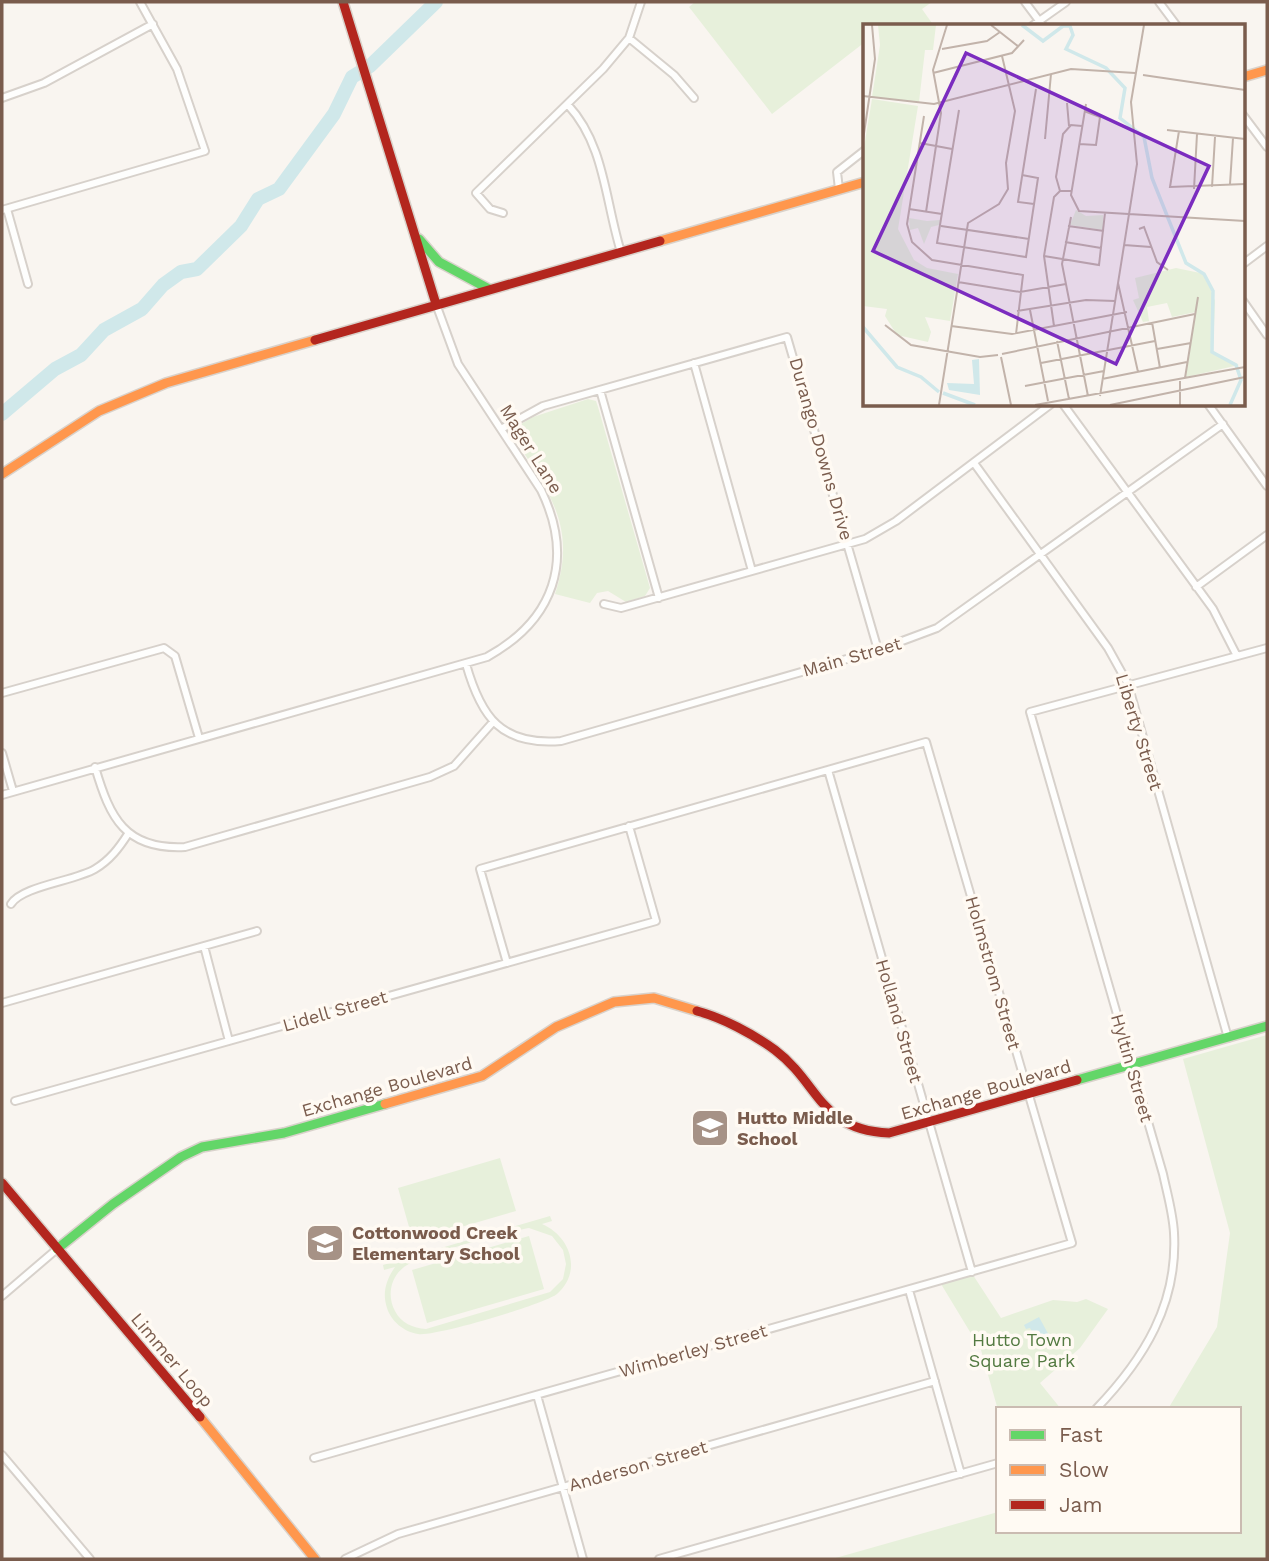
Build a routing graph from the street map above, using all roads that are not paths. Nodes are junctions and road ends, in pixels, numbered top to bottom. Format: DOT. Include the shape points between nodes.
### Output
graph roads {
  1 [pos="139,2"];
  2 [pos="343,2"];
  3 [pos="641,2"];
  4 [pos="1025,2"];
  5 [pos="1066,2"];
  6 [pos="1159,2"];
  7 [pos="153,24"];
  8 [pos="1041,24"];
  9 [pos="1176,24"];
  10 [pos="629,38"];
  11 [pos="1267,71"];
  12 [pos="1244,77"];
  13 [pos="2,98"];
  14 [pos="694,99"];
  15 [pos="568,105"];
  16 [pos="1244,116"];
  17 [pos="1267,147"];
  18 [pos="863,152"];
  19 [pos="863,183"];
  20 [pos="839,189"];
  21 [pos="4,209"];
  22 [pos="503,213"];
  23 [pos="412,229"];
  24 [pos="1267,246"];
  25 [pos="621,252"];
  26 [pos="1244,263"];
  27 [pos="28,284"];
  28 [pos="490,289"];
  29 [pos="1244,302"];
  30 [pos="436,304"];
  31 [pos="1267,335"];
  32 [pos="694,363"];
  33 [pos="600,390"];
  34 [pos="1048,406"];
  35 [pos="1064,406"];
  36 [pos="1210,406"];
  37 [pos="1223,424"];
  38 [pos="501,429"];
  39 [pos="974,463"];
  40 [pos="2,474"];
  41 [pos="1267,486"];
  42 [pos="1128,493"];
  43 [pos="1267,535"];
  44 [pos="849,544"];
  45 [pos="1040,556"];
  46 [pos="752,571"];
  47 [pos="1196,587"];
  48 [pos="659,598"];
  49 [pos="604,604"];
  50 [pos="1267,648"];
  51 [pos="878,650"];
  52 [pos="1237,656"];
  53 [pos="466,664"];
  54 [pos="1128,684"];
  55 [pos="2,693"];
  56 [pos="493,722"];
  57 [pos="199,738"];
  58 [pos="2,753"];
  59 [pos="95,767"];
  60 [pos="828,770"];
  61 [pos="13,791"];
  62 [pos="2,795"];
  63 [pos="629,826"];
  64 [pos="128,834"];
  65 [pos="10,904"];
  66 [pos="257,931"];
  67 [pos="204,946"];
  68 [pos="507,963"];
  69 [pos="2,1003"];
  70 [pos="1267,1026"];
  71 [pos="1228,1038"];
  72 [pos="229,1041"];
  73 [pos="1131,1065"];
  74 [pos="1029,1094"];
  75 [pos="15,1101"];
  76 [pos="929,1123"];
  77 [pos="2,1183"];
  78 [pos="1072,1243"];
  79 [pos="57,1249"];
  80 [pos="972,1272"];
  81 [pos="909,1290"];
  82 [pos="2,1296"];
  83 [pos="935,1381"];
  84 [pos="537,1395"];
  85 [pos="1098,1407"];
  86 [pos="2,1455"];
  87 [pos="314,1458"];
  88 [pos="996,1463"];
  89 [pos="961,1474"];
  90 [pos="562,1487"];
  91 [pos="689,1550"];
  92 [pos="90,1559"];
  93 [pos="315,1559"];
  94 [pos="345,1559"];
  95 [pos="583,1559"];
  96 [pos="659,1559"];
  97 [pos="691,1559"];
  1 -- 7 [label="street"];
  2 -- 23 [label="street, Mager Lane"];
  3 -- 10 [label="street"];
  4 -- 8 [label="street"];
  5 -- 8 [label="street"];
  6 -- 9 [label="street"];
  7 -- 13 [label="street" via="44,83"];
  7 -- 21 [label="street" via="184,87 205,151"];
  10 -- 14 [label="street" via="674,75"];
  10 -- 15 [label="street"];
  11 -- 12 [label="street"];
  15 -- 22 [label="street" via="477,193 490,209"];
  15 -- 25 [label="street" via="585,123 594,143"];
  16 -- 17 [label="street"];
  18 -- 20 [label="street" via="837,172"];
  19 -- 20 [label="street"];
  20 -- 25 [label="street"];
  21 -- 27 [label="street"];
  23 -- 28 [label="street" via="439,262"];
  23 -- 30 [label="street, Mager Lane"];
  24 -- 26 [label="street"];
  25 -- 28 [label="street"];
  28 -- 30 [label="street"];
  29 -- 31 [label="street"];
  30 -- 38 [label="street, Mager Lane" via="451,351"];
  30 -- 40 [label="street" via="137,394 72,427"];
  32 -- 33 [label="street, Durango Downs Drive"];
  32 -- 44 [label="street, Durango Downs Drive" via="788,337"];
  32 -- 46 [label="street"];
  33 -- 38 [label="street, Durango Downs Drive" via="541,407"];
  33 -- 48 [label="street"];
  34 -- 39 [label="street"];
  35 -- 42 [label="street"];
  36 -- 37 [label="street"];
  37 -- 41 [label="street"];
  37 -- 42 [label="street, Main Street"];
  38 -- 53 [label="street, Mager Lane" via="551,510 556,529 556,575 545,603 519,636 487,657"];
  39 -- 44 [label="street" via="877,533"];
  39 -- 45 [label="street, Liberty Street"];
  42 -- 45 [label="street, Main Street"];
  42 -- 47 [label="street"];
  43 -- 47 [label="street"];
  44 -- 46 [label="street"];
  44 -- 51 [label="street, Durango Downs Drive"];
  45 -- 51 [label="street, Main Street" via="937,628"];
  45 -- 54 [label="street, Liberty Street" via="1108,648"];
  46 -- 48 [label="street"];
  47 -- 52 [label="street" via="1222,621"];
  48 -- 49 [label="street" via="621,608"];
  50 -- 52 [label="street"];
  51 -- 56 [label="street, Main Street" via="561,741 532,742"];
  52 -- 54 [label="street"];
  53 -- 56 [label="street" via="480,706"];
  53 -- 57 [label="street, Mager Lane"];
  54 -- 71 [label="street, Liberty Street"];
  54 -- 73 [label="street, Hyltin Street" via="1030,712"];
  55 -- 57 [label="street" via="164,648 175,656"];
  56 -- 64 [label="street" via="454,766 408,784 185,847 159,847"];
  57 -- 59 [label="street, Mager Lane"];
  58 -- 61 [label="street"];
  59 -- 61 [label="street, Mager Lane"];
  59 -- 64 [label="street" via="106,804"];
  60 -- 63 [label="street"];
  60 -- 74 [label="street, Holmstrom Street" via="926,742"];
  60 -- 76 [label="street, Holland Street"];
  61 -- 62 [label="street, Mager Lane"];
  63 -- 68 [label="street" via="480,869"];
  63 -- 68 [label="street, Lidell Street" via="656,922"];
  64 -- 65 [label="street" via="93,870 21,894"];
  66 -- 67 [label="street"];
  67 -- 69 [label="street"];
  67 -- 72 [label="street"];
  68 -- 72 [label="street, Lidell Street"];
  70 -- 71 [label="street, Exchange Boulevard"];
  71 -- 73 [label="street, Exchange Boulevard"];
  72 -- 75 [label="street, Lidell Street"];
  73 -- 74 [label="street, Exchange Boulevard"];
  73 -- 85 [label="street, Hyltin Street" via="1174,1231 1172,1275 1164,1312 1147,1346 1126,1378"];
  74 -- 76 [label="street, Exchange Boulevard"];
  74 -- 78 [label="street, Holmstrom Street"];
  76 -- 79 [label="street, Exchange Boulevard" via="889,1133 863,1132 831,1113 776,1051 746,1031 713,1015 665,1001 614,1002 556,1027 482,1076 284,1133 202,1147 113,1204"];
  76 -- 80 [label="street, Holland Street"];
  77 -- 79 [label="street, Limmer Loop"];
  78 -- 80 [label="street, Wimberley Street"];
  79 -- 82 [label="street"];
  79 -- 93 [label="street, Limmer Loop"];
  80 -- 81 [label="street, Wimberley Street"];
  81 -- 83 [label="street"];
  81 -- 84 [label="street, Wimberley Street"];
  83 -- 89 [label="street"];
  83 -- 90 [label="street, Anderson Street"];
  84 -- 87 [label="street, Wimberley Street"];
  84 -- 90 [label="street"];
  86 -- 92 [label="street"];
  88 -- 89 [label="street"];
  89 -- 91 [label="street"];
  90 -- 94 [label="street, Anderson Street" via="398,1534"];
  90 -- 95 [label="street"];
  91 -- 96 [label="street"];
  91 -- 97 [label="street"];
}
